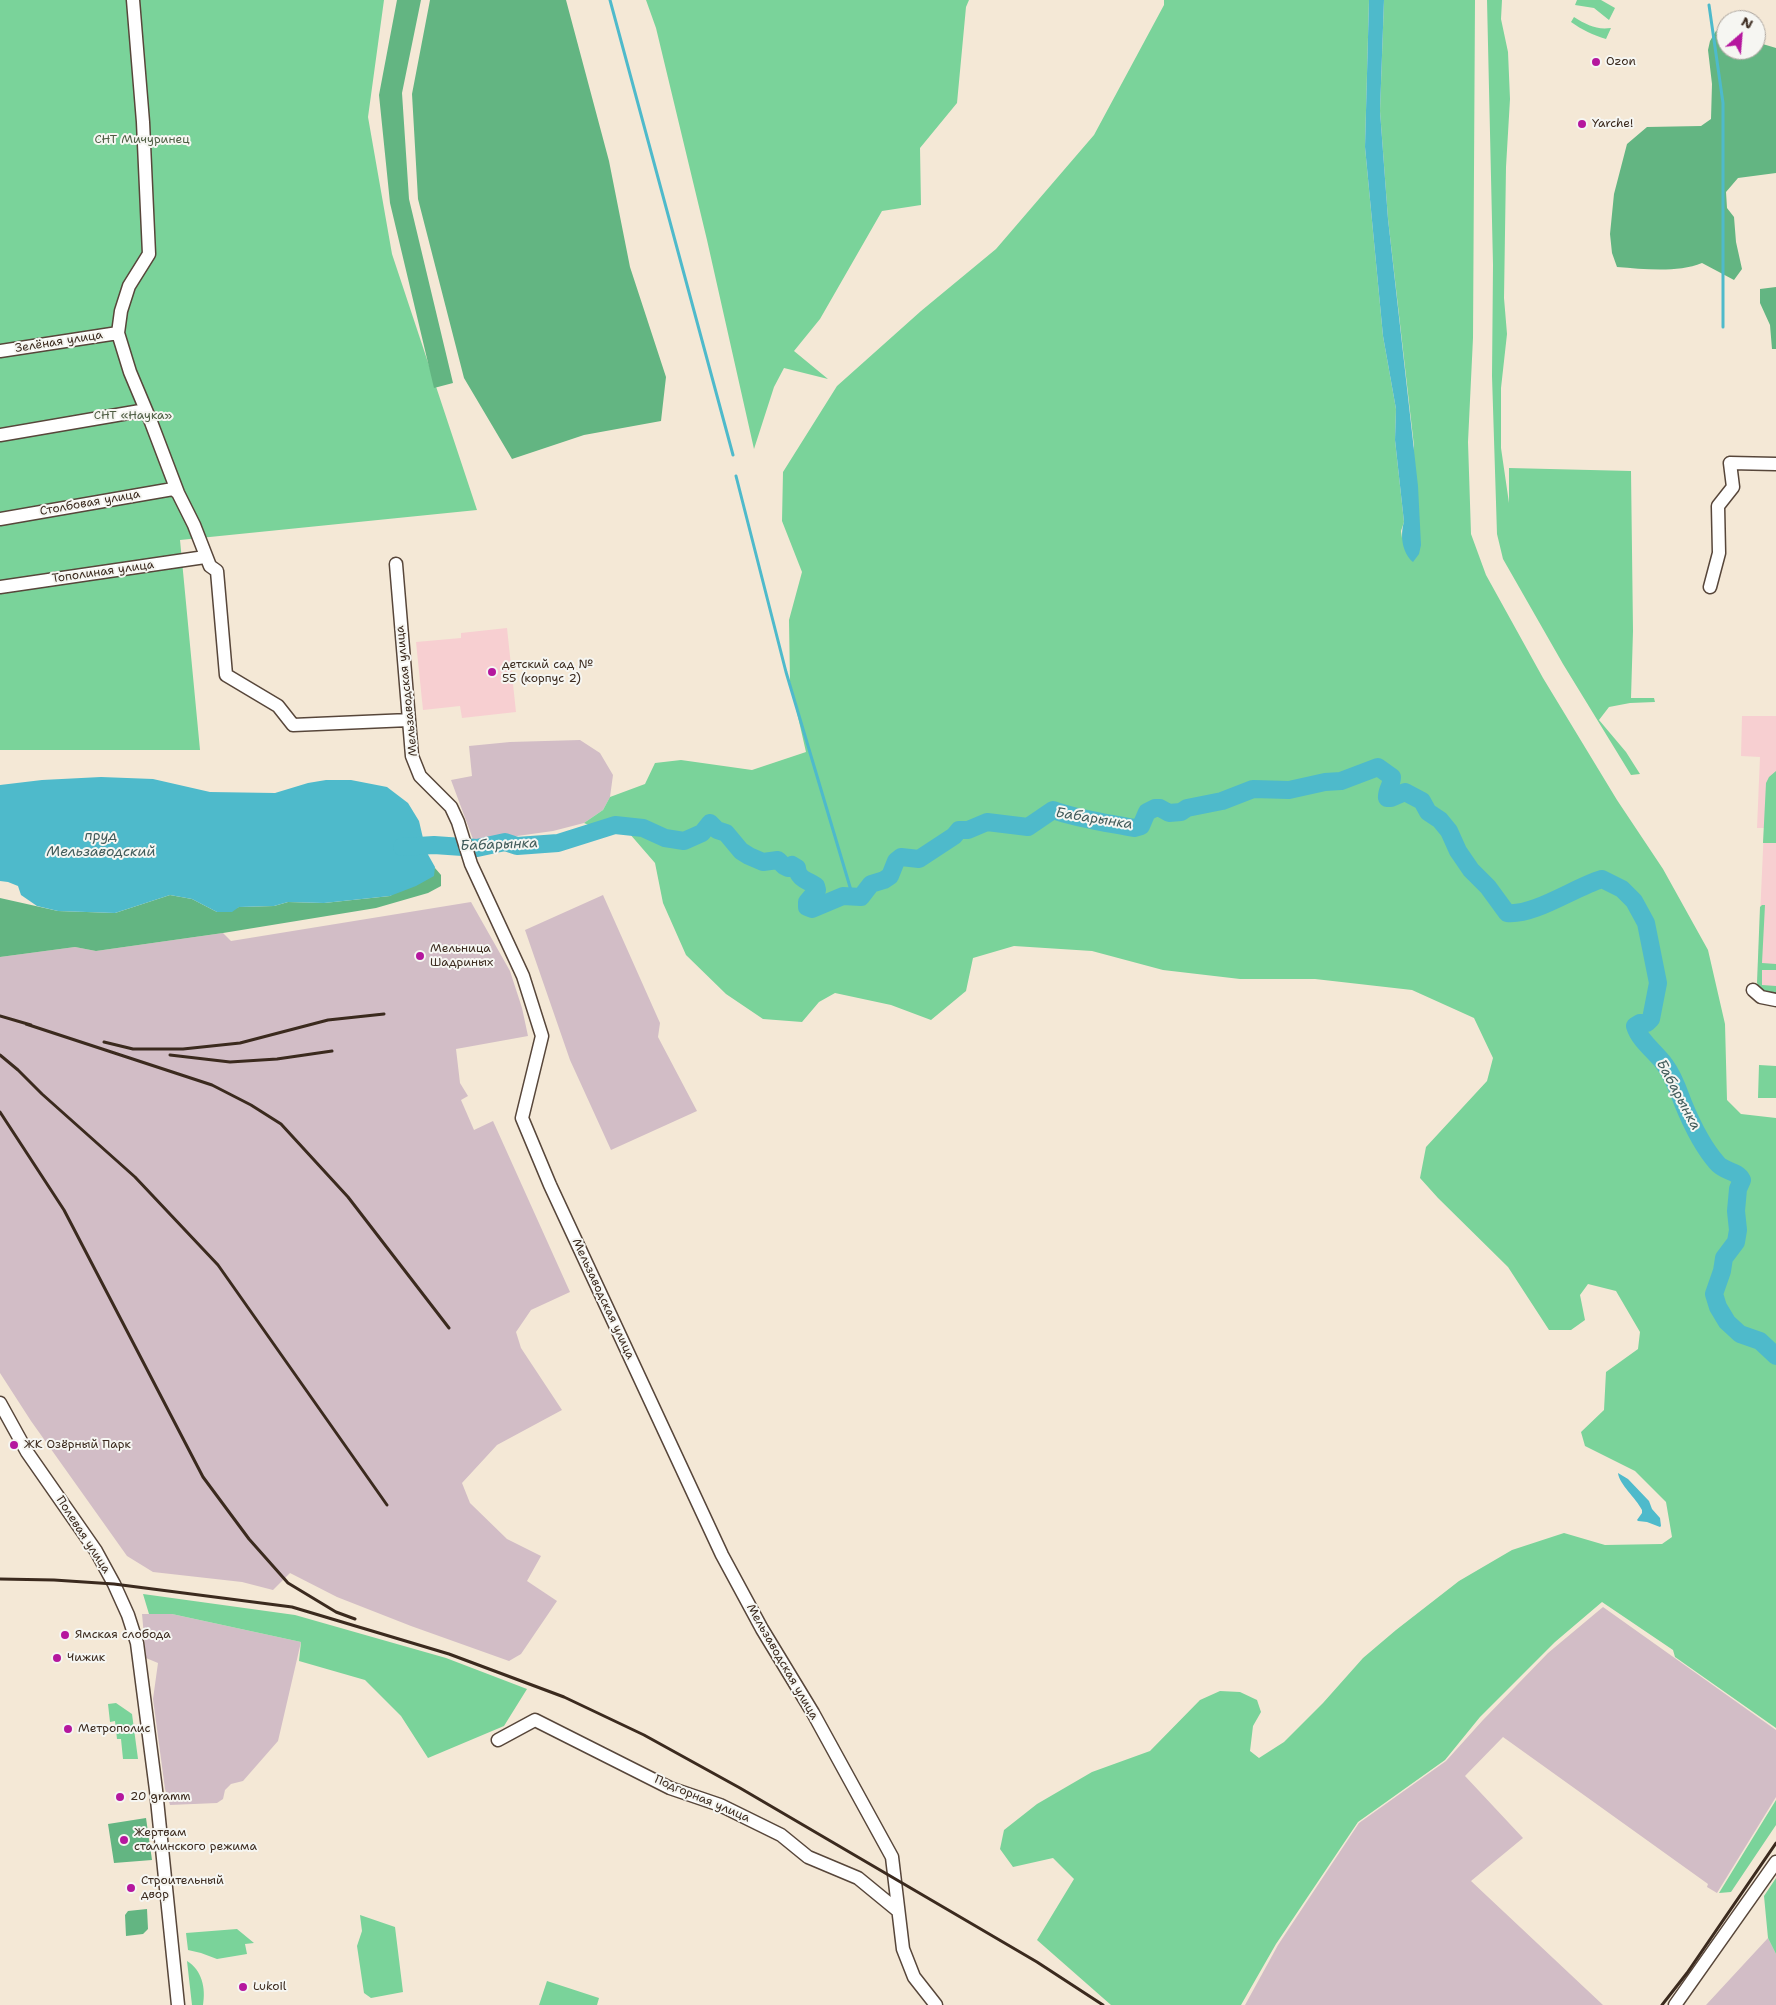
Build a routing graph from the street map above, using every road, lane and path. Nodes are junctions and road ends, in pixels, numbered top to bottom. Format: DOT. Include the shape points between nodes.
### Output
graph roads {
  1 [pos="133,0"];
  2 [pos="118,333"];
  3 [pos="0,352"];
  4 [pos="146,410"];
  5 [pos="0,435"];
  6 [pos="1776,464"];
  7 [pos="178,493"];
  8 [pos="0,519"];
  9 [pos="205,557"];
  10 [pos="396,564"];
  11 [pos="0,587"];
  12 [pos="1710,587"];
  13 [pos="409,720"];
  14 [pos="1753,990"];
  15 [pos="1776,1000"];
  16 [pos="0,1403"];
  17 [pos="498,1740"];
  18 [pos="1776,1862"];
  19 [pos="897,1910"];
  20 [pos="178,2005"];
  21 [pos="936,2005"];
  22 [pos="1675,2005"];
  1 -- 2 [label="street" via="144,122 149,254 129,286"];
  2 -- 3 [label="street, Зелёная улица"];
  2 -- 4 [label="street"];
  4 -- 5 [label="street"];
  4 -- 7 [label="street"];
  6 -- 12 [label="street" via="1730,463 1732,487 1718,506 1719,553"];
  7 -- 8 [label="street, Столбовая улица" via="173,489"];
  7 -- 9 [label="street"];
  9 -- 11 [label="street, Тополиная улица"];
  9 -- 13 [label="street" via="217,571 226,675 278,706 293,725"];
  10 -- 13 [label="street, Мельзаводская улица"];
  13 -- 19 [label="street, Мельзаводская улица" via="416,768 451,807 471,864 523,976 542,1036 522,1118 722,1555 892,1857"];
  14 -- 15 [label="street" via="1767,1000"];
  16 -- 20 [label="street, Полевая улица" via="27,1452 96,1551 128,1615 137,1643"];
  17 -- 19 [label="street, Подгорная улица" via="535,1720 670,1788 720,1804 781,1835 808,1857 858,1878"];
  18 -- 22 [label="street"];
  19 -- 21 [label="street, Мельзаводская улица" via="903,1949 914,1977"];
}
